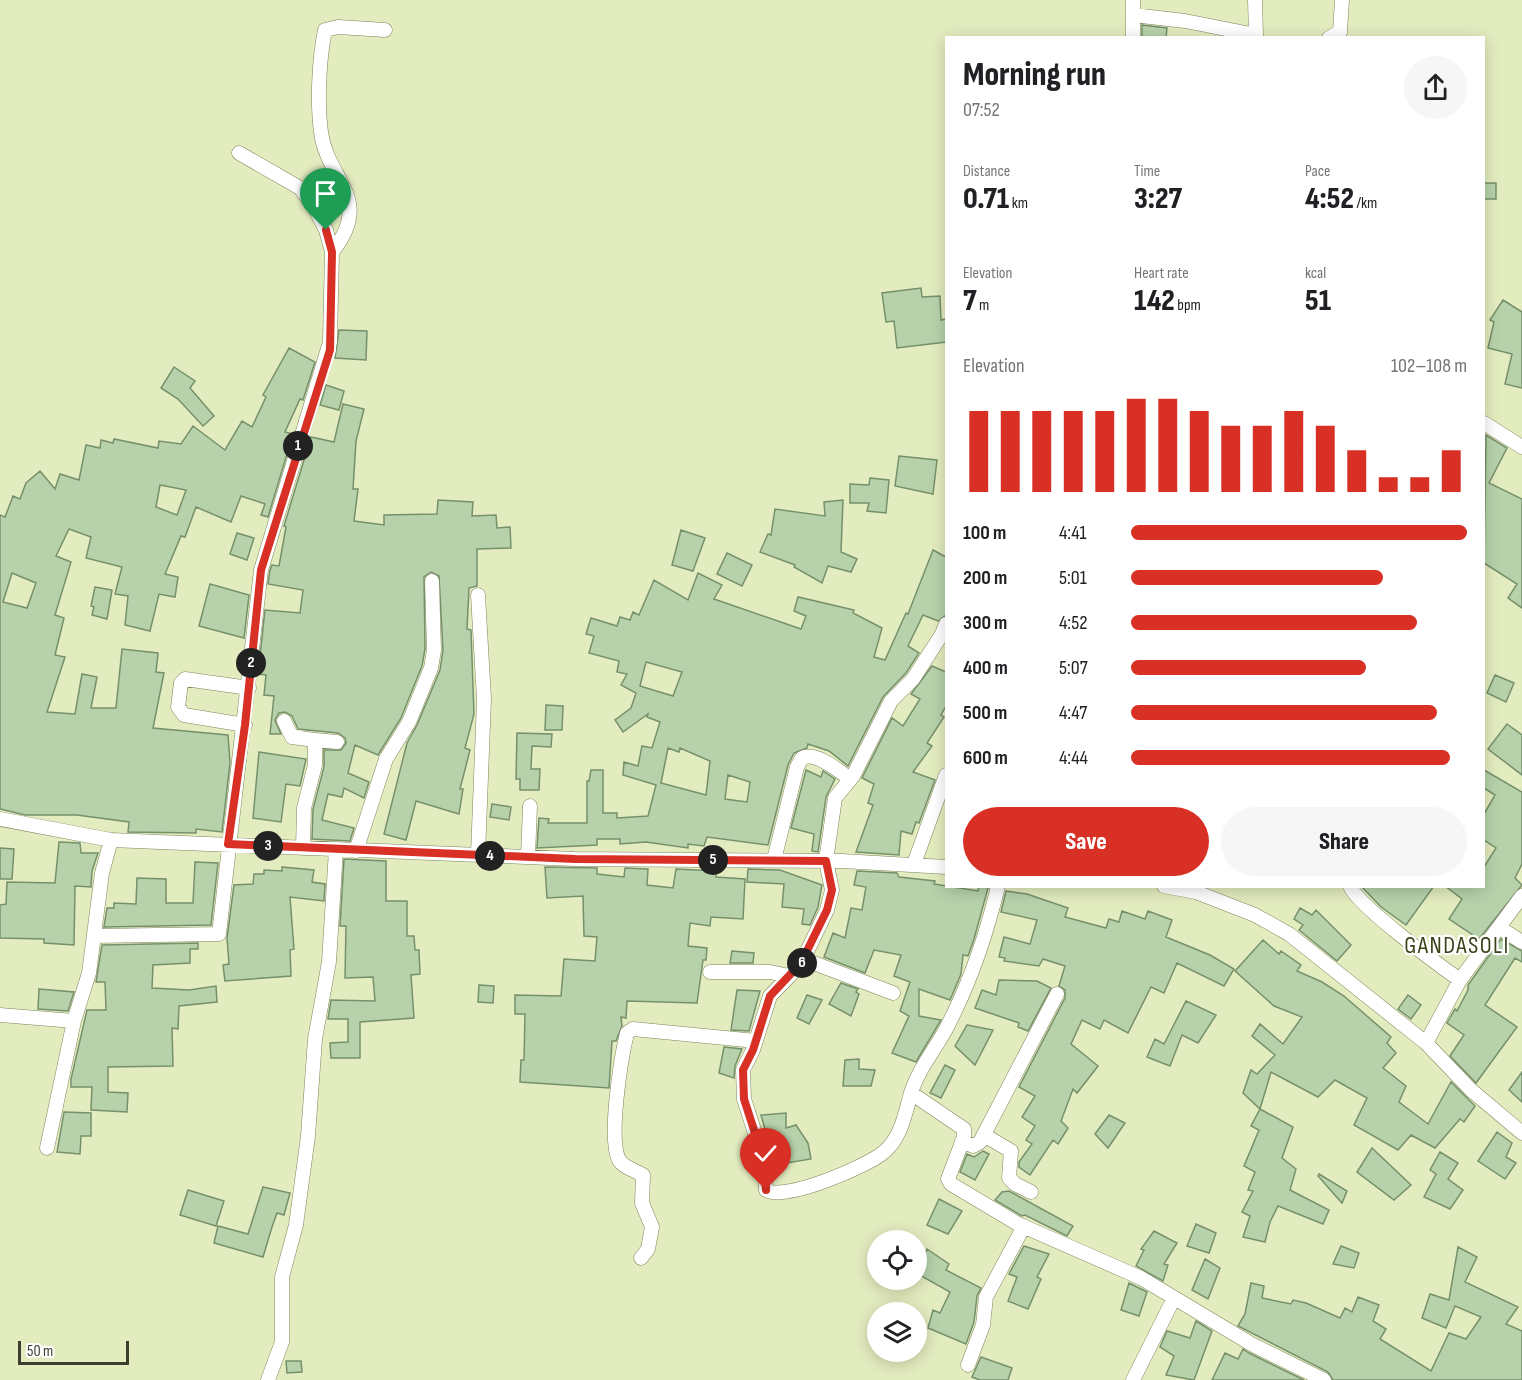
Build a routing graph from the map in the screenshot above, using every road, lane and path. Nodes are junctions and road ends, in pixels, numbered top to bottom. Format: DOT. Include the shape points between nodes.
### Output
graph roads {
  1 [pos="1132,0"];
  2 [pos="1255,0"];
  3 [pos="1342,0"];
  4 [pos="1133,15"];
  5 [pos="385,30"];
  6 [pos="1133,36"];
  7 [pos="1256,36"];
  8 [pos="1333,36"];
  9 [pos="239,153"];
  10 [pos="332,252"];
  11 [pos="1485,424"];
  12 [pos="1522,447"];
  13 [pos="432,581"];
  14 [pos="478,595"];
  15 [pos="945,626"];
  16 [pos="249,688"];
  17 [pos="284,721"];
  18 [pos="245,725"];
  19 [pos="315,740"];
  20 [pos="337,742"];
  21 [pos="945,778"];
  22 [pos="850,779"];
  23 [pos="530,806"];
  24 [pos="0,819"];
  25 [pos="111,840"];
  26 [pos="228,844"];
  27 [pos="303,848"];
  28 [pos="336,850"];
  29 [pos="356,851"];
  30 [pos="478,855"];
  31 [pos="528,857"];
  32 [pos="774,861"];
  33 [pos="833,861"];
  34 [pos="914,864"];
  35 [pos="945,867"];
  36 [pos="997,888"];
  37 [pos="1172,888"];
  38 [pos="1351,888"];
  39 [pos="1522,896"];
  40 [pos="1500,928"];
  41 [pos="94,936"];
  42 [pos="1522,942"];
  43 [pos="812,963"];
  44 [pos="710,972"];
  45 [pos="789,976"];
  46 [pos="1460,980"];
  47 [pos="893,993"];
  48 [pos="1057,994"];
  49 [pos="0,1015"];
  50 [pos="75,1022"];
  51 [pos="756,1041"];
  52 [pos="1426,1043"];
  53 [pos="910,1093"];
  54 [pos="1522,1133"];
  55 [pos="984,1135"];
  56 [pos="962,1141"];
  57 [pos="47,1148"];
  58 [pos="1031,1192"];
  59 [pos="1024,1226"];
  60 [pos="641,1258"];
  61 [pos="1174,1298"];
  62 [pos="968,1365"];
  63 [pos="268,1380"];
  64 [pos="1133,1380"];
  65 [pos="1324,1380"];
  1 -- 4 [label="street"];
  2 -- 7 [label="street"];
  3 -- 8 [label="street" via="1340,32"];
  4 -- 6 [label="street"];
  4 -- 7 [label="street"];
  5 -- 10 [label="street" via="325,30 321,54 321,133 350,206 343,238"];
  9 -- 10 [label="street" via="300,188 326,230"];
  10 -- 16 [label="street" via="330,350 261,570"];
  11 -- 12 [label="street"];
  13 -- 29 [label="street" via="431,668 409,722 386,759"];
  14 -- 30 [label="street" via="484,699"];
  15 -- 22 [label="street" via="913,679 891,701"];
  16 -- 18 [label="street"];
  16 -- 18 [label="street" via="185,679 178,707 184,715"];
  17 -- 19 [label="street" via="292,737"];
  18 -- 26 [label="street"];
  19 -- 20 [label="street"];
  19 -- 27 [label="street" via="315,765 304,808"];
  21 -- 34 [label="street"];
  22 -- 32 [label="street" via="817,758 802,758"];
  22 -- 33 [label="street" via="835,798"];
  23 -- 31 [label="street"];
  24 -- 25 [label="street"];
  25 -- 26 [label="street"];
  25 -- 41 [label="street" via="102,873"];
  26 -- 27 [label="street"];
  26 -- 41 [label="street" via="217,935"];
  27 -- 28 [label="street"];
  28 -- 29 [label="street"];
  28 -- 63 [label="street" via="329,962 315,1039 307,1147 296,1225 282,1277 282,1342"];
  29 -- 30 [label="street"];
  30 -- 31 [label="street"];
  31 -- 32 [label="street"];
  32 -- 33 [label="street"];
  33 -- 34 [label="street"];
  33 -- 43 [label="street" via="832,890"];
  34 -- 35 [label="street"];
  36 -- 53 [label="street" via="969,981"];
  37 -- 52 [label="street" via="1255,915 1289,934"];
  38 -- 46 [label="street" via="1377,914"];
  39 -- 40 [label="street"];
  40 -- 42 [label="street"];
  40 -- 46 [label="street"];
  41 -- 50 [label="street" via="89,973"];
  43 -- 45 [label="street"];
  43 -- 47 [label="street"];
  44 -- 45 [label="street" via="770,972"];
  45 -- 51 [label="street" via="770,996"];
  46 -- 52 [label="street"];
  48 -- 55 [label="street"];
  49 -- 50 [label="street"];
  50 -- 57 [label="street"];
  51 -- 53 [label="street" via="743,1070 744,1099 764,1161 767,1192 825,1182 884,1153 902,1124"];
  51 -- 60 [label="street" via="633,1029 627,1033 615,1097 617,1151 623,1164 643,1175 642,1203 652,1227 650,1245"];
  52 -- 54 [label="street"];
  53 -- 56 [label="street" via="964,1129"];
  55 -- 56 [label="street" via="976,1146"];
  55 -- 58 [label="street" via="1008,1147 1013,1158 1009,1178"];
  56 -- 59 [label="street" via="950,1170 951,1184"];
  59 -- 61 [label="street" via="1141,1278"];
  59 -- 62 [label="street" via="986,1297 983,1325"];
  61 -- 64 [label="street"];
  61 -- 65 [label="street" via="1253,1345"];
}
